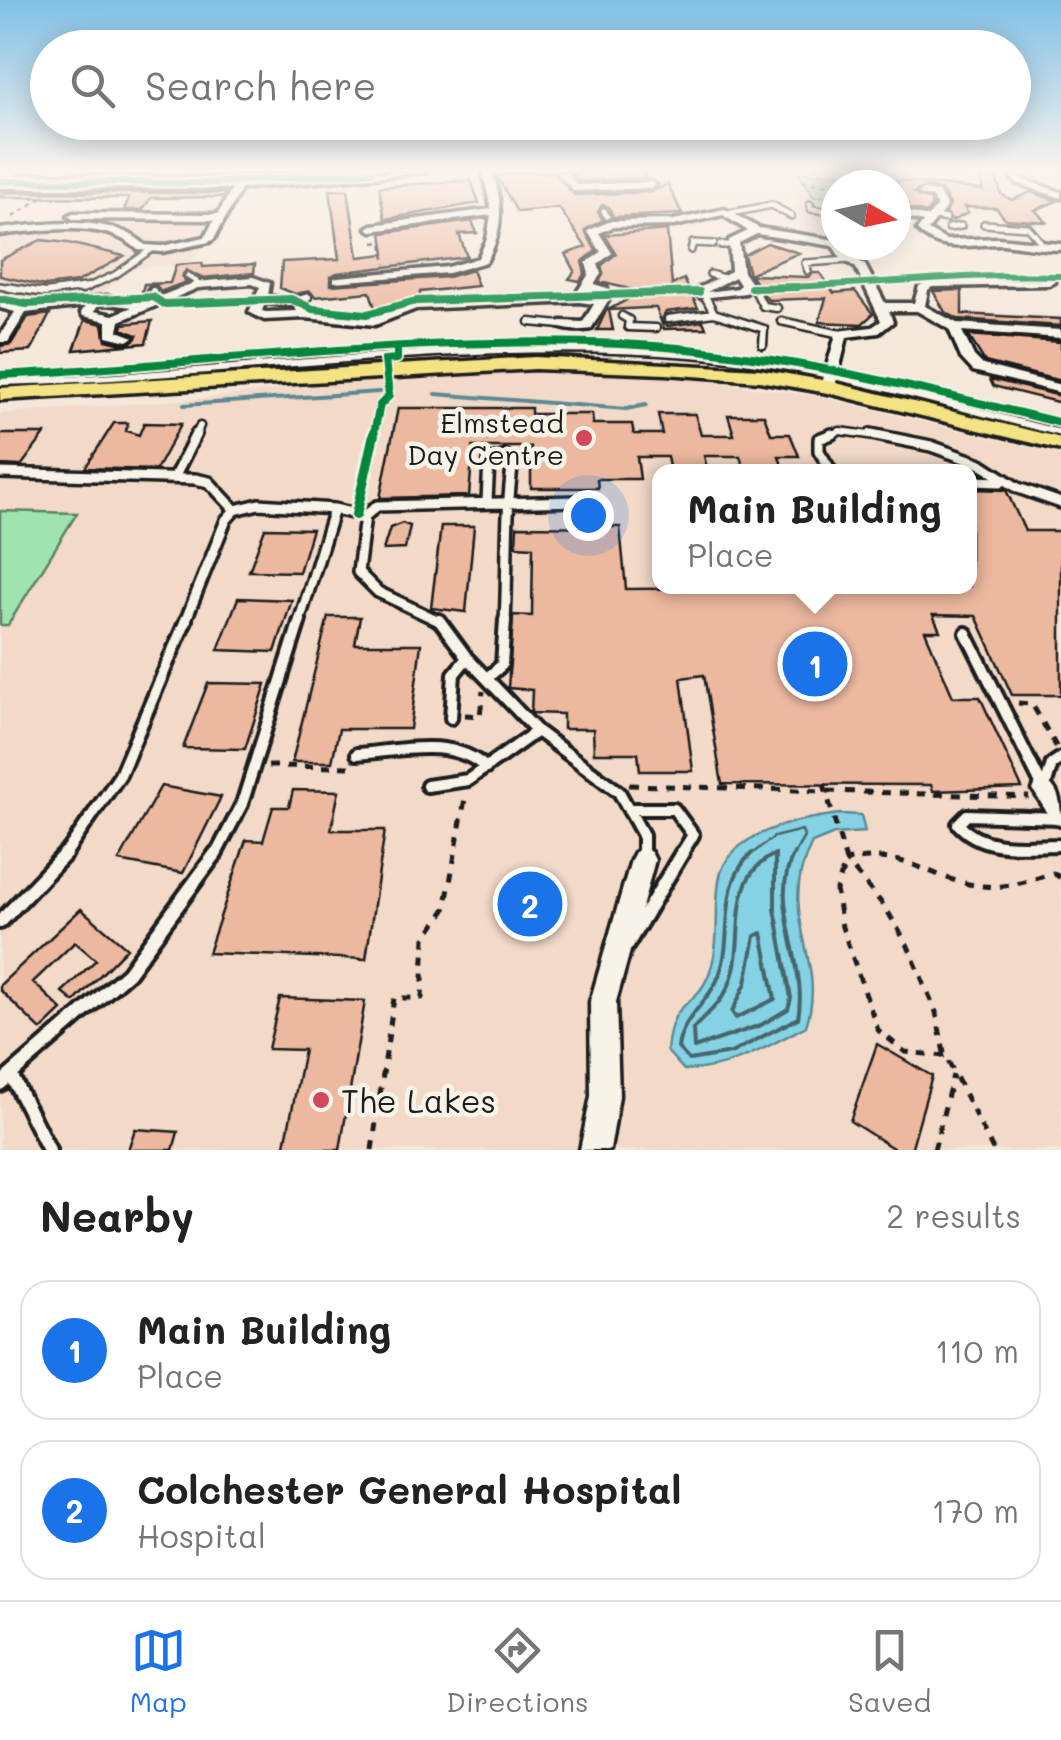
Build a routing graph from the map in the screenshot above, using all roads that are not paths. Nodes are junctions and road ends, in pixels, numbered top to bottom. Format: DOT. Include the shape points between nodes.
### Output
graph roads {
  1 [pos="217,226"];
  2 [pos="389,226"];
  3 [pos="495,226"];
  4 [pos="599,226"];
  5 [pos="749,226"];
  6 [pos="932,226"];
  7 [pos="955,226"];
  8 [pos="1002,226"];
  9 [pos="372,228"];
  10 [pos="948,228"];
  11 [pos="1028,228"];
  12 [pos="756,231"];
  13 [pos="0,232"];
  14 [pos="821,239"];
  15 [pos="374,243"];
  16 [pos="722,245"];
  17 [pos="1045,247"];
  18 [pos="1061,247"];
  19 [pos="152,249"];
  20 [pos="690,250"];
  21 [pos="850,260"];
  22 [pos="808,271"];
  23 [pos="737,272"];
  24 [pos="710,274"];
  25 [pos="188,276"];
  26 [pos="723,278"];
  27 [pos="338,280"];
  28 [pos="201,285"];
  29 [pos="0,286"];
  30 [pos="1045,287"];
  31 [pos="747,288"];
  32 [pos="583,292"];
  33 [pos="705,296"];
  34 [pos="308,297"];
  35 [pos="147,299"];
  36 [pos="66,303"];
  37 [pos="93,303"];
  38 [pos="0,304"];
  39 [pos="918,306"];
  40 [pos="883,307"];
  41 [pos="777,308"];
  42 [pos="22,310"];
  43 [pos="290,313"];
  44 [pos="714,313"];
  45 [pos="622,316"];
  46 [pos="114,319"];
  47 [pos="668,319"];
  48 [pos="530,322"];
  49 [pos="781,322"];
  50 [pos="5,324"];
  51 [pos="561,325"];
  52 [pos="954,327"];
  53 [pos="656,328"];
  54 [pos="840,334"];
  55 [pos="1061,334"];
  56 [pos="128,336"];
  57 [pos="7,341"];
  58 [pos="763,345"];
  59 [pos="831,381"];
  60 [pos="0,382"];
  61 [pos="1061,389"];
  62 [pos="0,394"];
  63 [pos="200,426"];
  64 [pos="1061,433"];
  65 [pos="1061,444"];
  66 [pos="827,464"];
  67 [pos="975,464"];
  68 [pos="977,465"];
  69 [pos="0,474"];
  70 [pos="174,478"];
  71 [pos="977,480"];
  72 [pos="1004,482"];
  73 [pos="507,500"];
  74 [pos="486,501"];
  75 [pos="578,502"];
  76 [pos="1061,502"];
  77 [pos="334,509"];
  78 [pos="235,510"];
  79 [pos="365,516"];
  80 [pos="966,633"];
  81 [pos="468,658"];
  82 [pos="487,678"];
  83 [pos="451,718"];
  84 [pos="537,732"];
  85 [pos="356,754"];
  86 [pos="1061,755"];
  87 [pos="486,768"];
  88 [pos="427,786"];
  89 [pos="1054,805"];
  90 [pos="632,809"];
  91 [pos="1061,845"];
  92 [pos="643,860"];
  93 [pos="0,922"];
  94 [pos="612,962"];
  95 [pos="6,1080"];
  96 [pos="49,1150"];
  97 [pos="595,1150"];
  1 -- 19 [label="street" via="200,244"];
  2 -- 9 [label="street"];
  3 -- 27 [label="street" via="488,250 470,266"];
  4 -- 32 [label="street" via="593,232 606,253 592,263 595,274"];
  5 -- 12 [label="street"];
  6 -- 17 [label="street" via="924,234 943,243"];
  7 -- 10 [label="lane"];
  8 -- 11 [label="lane"];
  9 -- 15 [label="street"];
  11 -- 17 [label="lane"];
  12 -- 14 [label="street"];
  12 -- 16 [label="street"];
  13 -- 19 [label="street" via="107,230"];
  16 -- 20 [label="lane" via="693,244"];
  16 -- 23 [label="street"];
  17 -- 18 [label="street"];
  19 -- 36 [label="lane"];
  21 -- 22 [label="lane" via="805,264"];
  21 -- 40 [label="street" via="862,266 865,288"];
  23 -- 26 [label="street"];
  23 -- 31 [label="street"];
  24 -- 26 [label="lane"];
  25 -- 28 [label="lane"];
  26 -- 33 [label="street" via="700,292"];
  28 -- 35 [label="street"];
  28 -- 43 [label="street" via="262,281 255,312"];
  29 -- 36 [label="lane"];
  30 -- 39 [label="street" via="930,284"];
  31 -- 33 [label="street"];
  31 -- 41 [label="lane" via="763,306"];
  32 -- 43 [label="street" via="414,306 375,321"];
  32 -- 51 [label="street" via="603,290 605,296 588,326"];
  33 -- 44 [label="lane"];
  34 -- 43 [label="lane"];
  35 -- 37 [label="street"];
  35 -- 46 [label="street"];
  36 -- 37 [label="street"];
  36 -- 42 [label="street"];
  37 -- 46 [label="street" via="87,312"];
  38 -- 42 [label="street"];
  39 -- 40 [label="street"];
  39 -- 52 [label="street"];
  40 -- 54 [label="street" via="882,328"];
  42 -- 50 [label="street"];
  44 -- 47 [label="lane"];
  44 -- 58 [label="lane" via="764,329"];
  45 -- 53 [label="lane" via="628,327"];
  46 -- 56 [label="street" via="111,333"];
  48 -- 51 [label="lane"];
  49 -- 54 [label="lane"];
  50 -- 57 [label="street"];
  52 -- 55 [label="street"];
  52 -- 61 [label="street" via="978,368"];
  54 -- 59 [label="street"];
  59 -- 60 [label="lane" via="690,354 558,350"];
  59 -- 62 [label="main road" via="535,363"];
  59 -- 64 [label="lane"];
  59 -- 65 [label="main road"];
  63 -- 70 [label="lane"];
  66 -- 67 [label="lane" via="819,439 840,431 959,454"];
  68 -- 72 [label="lane"];
  69 -- 70 [label="lane"];
  70 -- 78 [label="lane" via="209,482"];
  71 -- 72 [label="lane"];
  72 -- 76 [label="lane"];
  73 -- 74 [label="lane"];
  73 -- 74 [label="lane" via="512,461 498,455 489,461"];
  73 -- 75 [label="lane"];
  73 -- 82 [label="lane" via="502,665"];
  74 -- 79 [label="lane" via="384,504"];
  77 -- 78 [label="lane" via="259,504"];
  77 -- 79 [label="lane"];
  77 -- 95 [label="lane" via="242,804 212,863 128,973"];
  78 -- 93 [label="lane" via="103,804 75,845"];
  79 -- 81 [label="lane" via="358,572 367,585 433,614"];
  80 -- 89 [label="lane"];
  81 -- 82 [label="lane"];
  81 -- 83 [label="lane" via="454,674"];
  82 -- 84 [label="lane"];
  84 -- 87 [label="lane"];
  84 -- 90 [label="lane"];
  85 -- 87 [label="lane" via="468,752"];
  86 -- 89 [label="lane" via="1052,764"];
  87 -- 88 [label="lane" via="468,780"];
  89 -- 91 [label="lane" via="967,815 958,824 977,841"];
  90 -- 92 [label="lane" via="643,835"];
  90 -- 94 [label="lane" via="674,809 693,835 640,929"];
  92 -- 94 [label="street"];
  94 -- 97 [label="street" via="603,1002 605,1096"];
  95 -- 96 [label="lane"];
}
